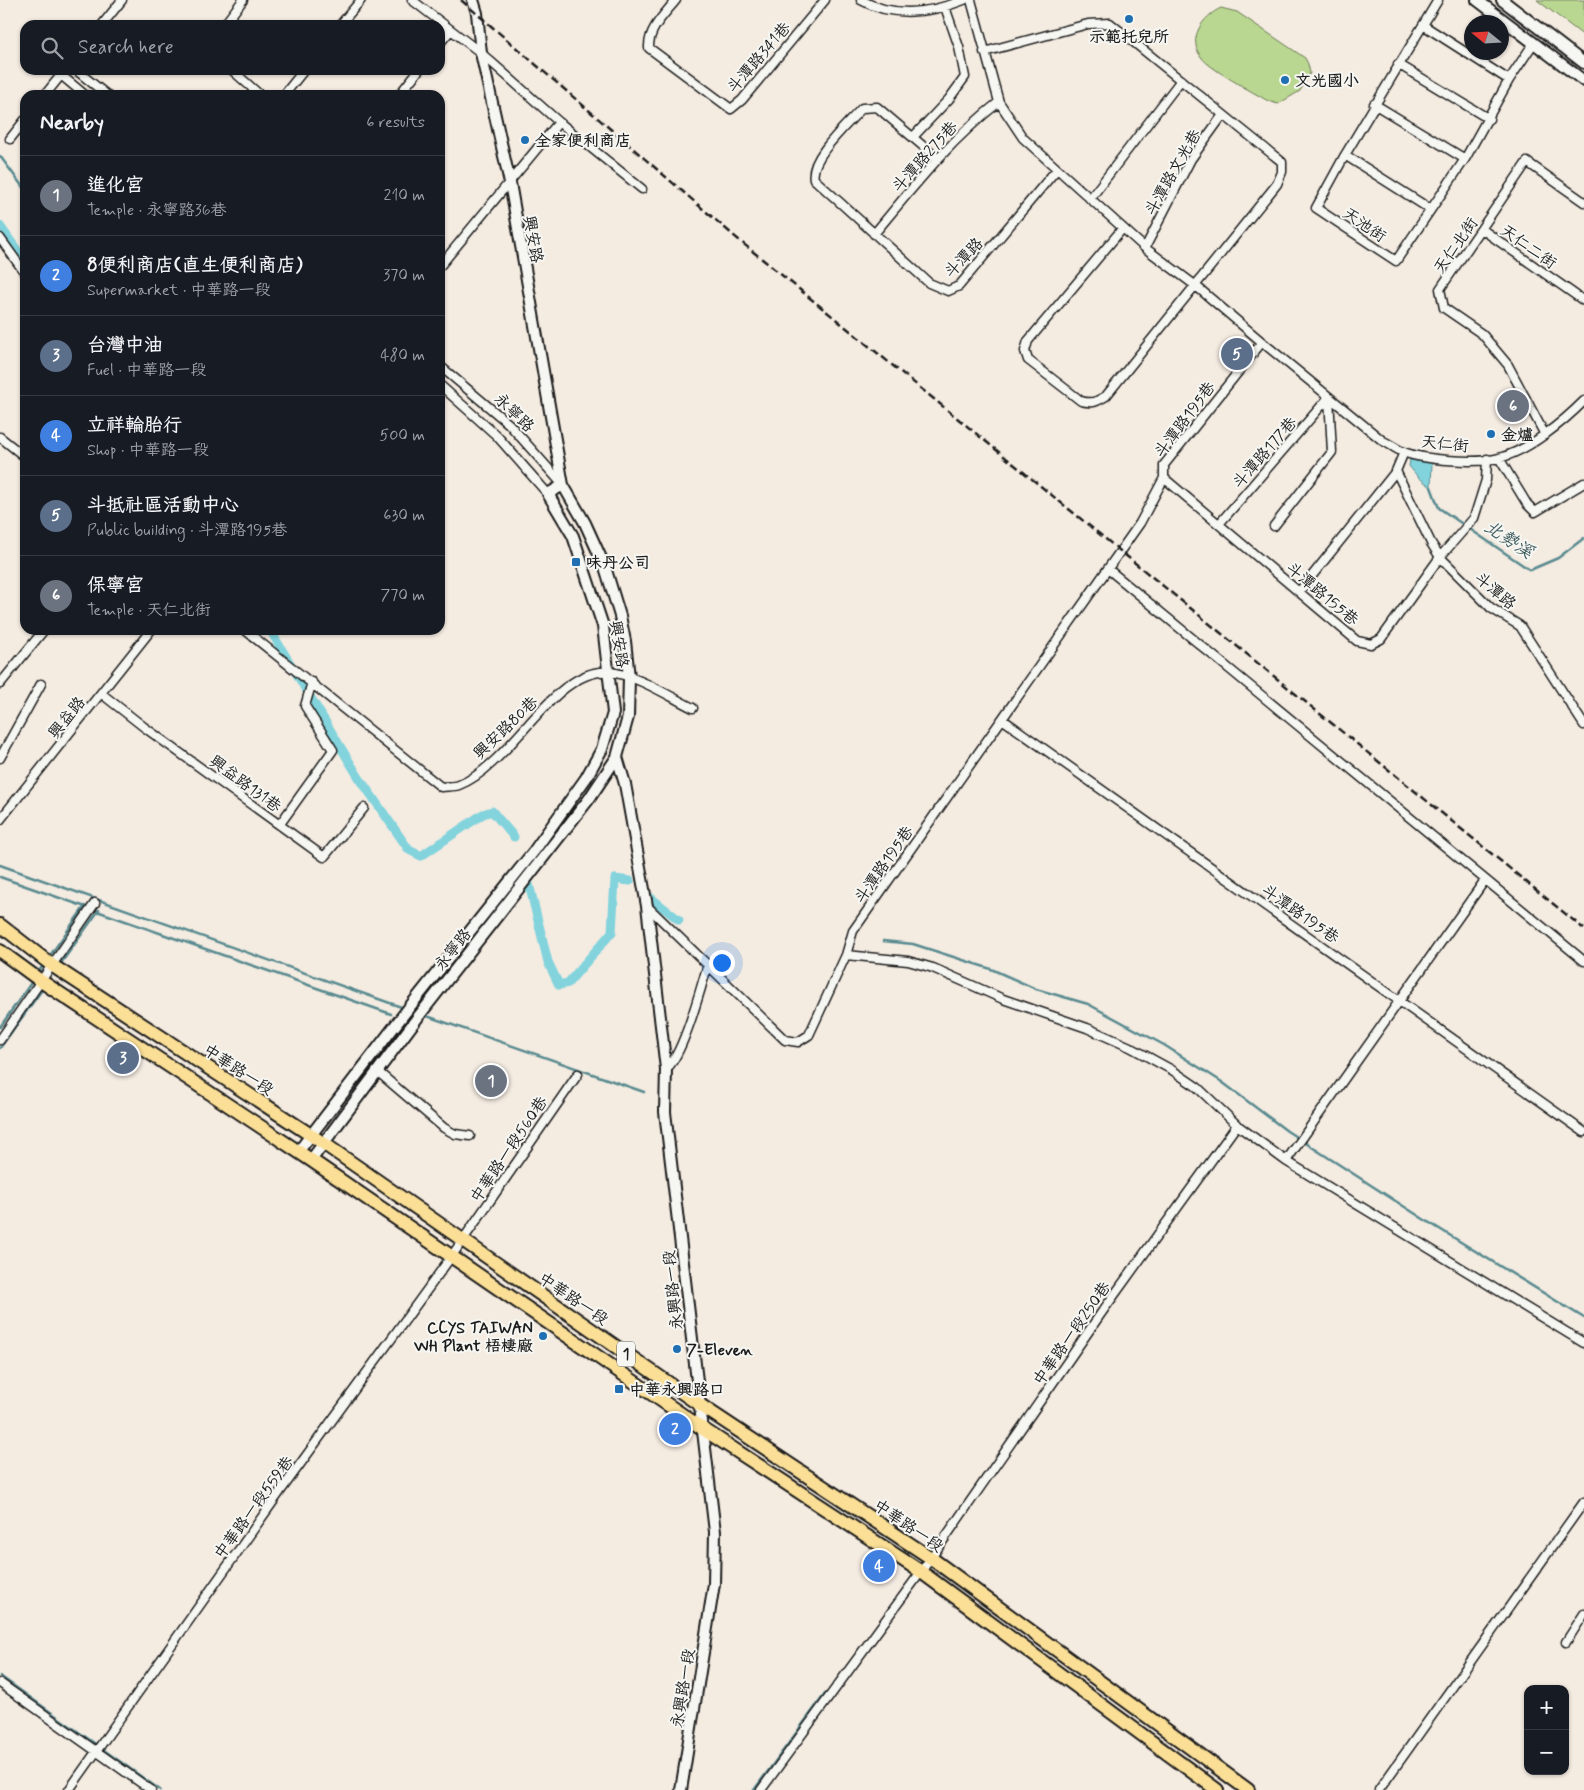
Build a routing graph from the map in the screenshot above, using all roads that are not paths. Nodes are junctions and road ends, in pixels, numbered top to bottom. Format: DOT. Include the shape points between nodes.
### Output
graph roads {
  1 [pos="122,0"];
  2 [pos="243,0"];
  3 [pos="360,0"];
  4 [pos="412,0"];
  5 [pos="473,0"];
  6 [pos="676,0"];
  7 [pos="825,0"];
  8 [pos="860,0"];
  9 [pos="964,0"];
  10 [pos="971,0"];
  11 [pos="1438,0"];
  12 [pos="1477,0"];
  13 [pos="1502,0"];
  14 [pos="945,7"];
  15 [pos="106,20"];
  16 [pos="228,20"];
  17 [pos="344,20"];
  18 [pos="437,20"];
  19 [pos="1423,25"];
  20 [pos="445,27"];
  21 [pos="450,31"];
  22 [pos="445,37"];
  23 [pos="1533,44"];
  24 [pos="984,52"];
  25 [pos="481,54"];
  26 [pos="1584,63"];
  27 [pos="1398,64"];
  28 [pos="61,75"];
  29 [pos="65,75"];
  30 [pos="82,75"];
  31 [pos="238,75"];
  32 [pos="300,75"];
  33 [pos="415,75"];
  34 [pos="1181,80"];
  35 [pos="1509,80"];
  36 [pos="1584,81"];
  37 [pos="49,90"];
  38 [pos="80,90"];
  39 [pos="101,90"];
  40 [pos="254,90"];
  41 [pos="288,90"];
  42 [pos="404,90"];
  43 [pos="999,102"];
  44 [pos="1374,104"];
  45 [pos="1222,116"];
  46 [pos="1488,119"];
  47 [pos="559,122"];
  48 [pos="20,126"];
  49 [pos="914,136"];
  50 [pos="10,139"];
  51 [pos="1345,155"];
  52 [pos="937,158"];
  53 [pos="1465,159"];
  54 [pos="1058,170"];
  55 [pos="510,183"];
  56 [pos="642,189"];
  57 [pos="1090,199"];
  58 [pos="1584,202"];
  59 [pos="1430,209"];
  60 [pos="1123,228"];
  61 [pos="1483,230"];
  62 [pos="874,234"];
  63 [pos="0,238"];
  64 [pos="1145,248"];
  65 [pos="445,260"];
  66 [pos="20,266"];
  67 [pos="1196,286"];
  68 [pos="1584,301"];
  69 [pos="1262,342"];
  70 [pos="445,370"];
  71 [pos="445,389"];
  72 [pos="1329,397"];
  73 [pos="1584,400"];
  74 [pos="1544,435"];
  75 [pos="0,437"];
  76 [pos="20,452"];
  77 [pos="1404,452"];
  78 [pos="1499,458"];
  79 [pos="1487,459"];
  80 [pos="1396,471"];
  81 [pos="1164,478"];
  82 [pos="1584,483"];
  83 [pos="563,485"];
  84 [pos="548,494"];
  85 [pos="1219,524"];
  86 [pos="1274,526"];
  87 [pos="1440,556"];
  88 [pos="1108,569"];
  89 [pos="1299,592"];
  90 [pos="40,635"];
  91 [pos="147,635"];
  92 [pos="251,635"];
  93 [pos="609,671"];
  94 [pos="629,677"];
  95 [pos="312,682"];
  96 [pos="0,684"];
  97 [pos="41,684"];
  98 [pos="102,694"];
  99 [pos="693,708"];
  100 [pos="1002,718"];
  101 [pos="1584,725"];
  102 [pos="602,749"];
  103 [pos="617,757"];
  104 [pos="0,758"];
  105 [pos="364,808"];
  106 [pos="0,820"];
  107 [pos="280,824"];
  108 [pos="1485,880"];
  109 [pos="95,903"];
  110 [pos="646,906"];
  111 [pos="0,926"];
  112 [pos="0,951"];
  113 [pos="846,954"];
  114 [pos="1584,961"];
  115 [pos="708,964"];
  116 [pos="53,966"];
  117 [pos="41,982"];
  118 [pos="1399,999"];
  119 [pos="0,1040"];
  120 [pos="666,1069"];
  121 [pos="377,1071"];
  122 [pos="578,1074"];
  123 [pos="1237,1125"];
  124 [pos="1584,1132"];
  125 [pos="310,1135"];
  126 [pos="470,1136"];
  127 [pos="323,1143"];
  128 [pos="298,1152"];
  129 [pos="311,1160"];
  130 [pos="1286,1161"];
  131 [pos="462,1241"];
  132 [pos="451,1257"];
  133 [pos="1584,1343"];
  134 [pos="700,1405"];
  135 [pos="702,1429"];
  136 [pos="1584,1502"];
  137 [pos="931,1558"];
  138 [pos="920,1571"];
  139 [pos="1584,1614"];
  140 [pos="1566,1642"];
  141 [pos="0,1683"];
  142 [pos="96,1751"];
  143 [pos="69,1790"];
  144 [pos="151,1790"];
  145 [pos="681,1790"];
  146 [pos="761,1790"];
  147 [pos="1217,1790"];
  148 [pos="1248,1790"];
  149 [pos="1379,1790"];
  1 -- 15 [label="street"];
  2 -- 16 [label="street"];
  3 -- 17 [label="street"];
  4 -- 18 [label="street"];
  5 -- 25 [label="street, 興安路"];
  6 -- 7 [label="street, 斗潭路341巷" via="654,28 649,48 730,108 742,100"];
  8 -- 14 [label="street" via="906,13"];
  9 -- 14 [label="street"];
  10 -- 24 [label="street"];
  11 -- 19 [label="street, 天池街"];
  12 -- 23 [label="street"];
  13 -- 26 [label="street"];
  14 -- 49 [label="street" via="965,77"];
  19 -- 27 [label="street, 天池街"];
  19 -- 35 [label="street"];
  20 -- 21 [label="street"];
  21 -- 22 [label="street"];
  21 -- 25 [label="street"];
  23 -- 35 [label="street, 天池街"];
  23 -- 36 [label="street"];
  24 -- 34 [label="street" via="1088,24 1110,23"];
  24 -- 43 [label="street"];
  25 -- 47 [label="street"];
  25 -- 55 [label="street, 興安路"];
  27 -- 44 [label="street, 天池街"];
  27 -- 46 [label="street"];
  28 -- 37 [label="street"];
  29 -- 38 [label="street"];
  30 -- 39 [label="street"];
  31 -- 40 [label="street"];
  32 -- 41 [label="street"];
  33 -- 42 [label="street"];
  34 -- 45 [label="street"];
  34 -- 57 [label="street"];
  35 -- 46 [label="street, 天池街"];
  43 -- 52 [label="street, 斗潭路275巷" via="970,124"];
  43 -- 54 [label="street" via="1023,138"];
  44 -- 51 [label="street, 天池街"];
  44 -- 53 [label="street"];
  45 -- 64 [label="street, 斗潭路文光巷" via="1191,159"];
  45 -- 67 [label="street" via="1282,162 1282,172 1277,184"];
  46 -- 53 [label="street, 天池街"];
  47 -- 55 [label="street"];
  47 -- 56 [label="street"];
  48 -- 50 [label="street"];
  49 -- 52 [label="street, 斗潭路"];
  49 -- 62 [label="street, 斗潭路" via="877,107 862,108 814,165 814,179"];
  51 -- 59 [label="street"];
  51 -- 59 [label="street, 天池街" via="1316,208 1396,261"];
  52 -- 62 [label="street, 斗潭路275巷"];
  53 -- 59 [label="street, 天池街"];
  54 -- 57 [label="street"];
  54 -- 62 [label="street, 斗潭路" via="959,286 948,291 929,283"];
  55 -- 65 [label="street"];
  55 -- 83 [label="street, 興安路"];
  57 -- 60 [label="street"];
  58 -- 61 [label="street, 天仁北街" via="1527,162"];
  60 -- 64 [label="street"];
  60 -- 67 [label="street" via="1028,341 1025,351 1028,360 1043,372 1081,401 1095,403 1106,396"];
  61 -- 68 [label="street, 天仁二街"];
  61 -- 74 [label="street, 天仁北街" via="1440,289 1441,298 1444,308 1482,334 1508,365"];
  63 -- 66 [label="street"];
  64 -- 67 [label="street"];
  67 -- 69 [label="street"];
  69 -- 72 [label="street"];
  69 -- 81 [label="street, 斗潭路195巷" via="1164,465"];
  70 -- 83 [label="street, 永寧路" via="509,424"];
  71 -- 84 [label="street, 永寧路" via="497,436"];
  72 -- 77 [label="street" via="1383,441"];
  72 -- 85 [label="street, 斗潭路177巷"];
  72 -- 86 [label="street" via="1332,452"];
  73 -- 74 [label="street, 天仁街"];
  74 -- 78 [label="street, 天仁街"];
  75 -- 76 [label="street"];
  77 -- 79 [label="street, 天仁街" via="1444,458"];
  77 -- 80 [label="street"];
  78 -- 79 [label="street, 天仁街"];
  78 -- 82 [label="street" via="1535,512"];
  79 -- 87 [label="street, 斗潭路155巷" via="1486,480 1474,518"];
  80 -- 87 [label="street, 斗潭路"];
  80 -- 89 [label="street"];
  81 -- 85 [label="street, 斗潭路155巷"];
  81 -- 88 [label="street, 斗潭路195巷" via="1140,523"];
  83 -- 84 [label="street"];
  83 -- 94 [label="street, 興安路" via="605,567 620,616"];
  84 -- 93 [label="street, 興安路" via="573,536 596,599"];
  85 -- 89 [label="street, 斗潭路155巷"];
  87 -- 89 [label="street, 斗潭路155巷" via="1381,638 1371,644 1358,641"];
  87 -- 101 [label="street, 斗潭路" via="1492,608 1520,626"];
  88 -- 100 [label="street, 斗潭路195巷"];
  88 -- 108 [label="street"];
  90 -- 96 [label="street"];
  91 -- 98 [label="street, 興益路"];
  92 -- 95 [label="street, 興安路80巷"];
  93 -- 94 [label="street, 興安路80巷"];
  93 -- 95 [label="street, 興安路80巷" via="587,674 566,685 495,761 459,785 440,787"];
  93 -- 102 [label="street, 興安路" via="613,713"];
  94 -- 99 [label="street, 興安路80巷"];
  94 -- 103 [label="street, 興安路" via="628,717"];
  95 -- 107 [label="street" via="305,706 332,750"];
  97 -- 104 [label="street"];
  98 -- 106 [label="street, 興益路"];
  98 -- 107 [label="street, 興益路131巷"];
  100 -- 113 [label="street, 斗潭路195巷" via="853,931"];
  100 -- 118 [label="street, 斗潭路195巷"];
  102 -- 103 [label="street"];
  102 -- 125 [label="street, 永寧路" via="586,778 534,850"];
  103 -- 110 [label="street" via="625,784"];
  103 -- 121 [label="street, 永寧路" via="589,799"];
  105 -- 107 [label="street, 興益路131巷" via="324,857"];
  108 -- 114 [label="street"];
  108 -- 118 [label="street"];
  109 -- 116 [label="street"];
  110 -- 115 [label="street, 斗潭路195巷"];
  110 -- 120 [label="street, 永興路一段"];
  111 -- 116 [label="main road, 中華路一段 / 1"];
  112 -- 117 [label="main road, 中華路一段 / 1"];
  113 -- 115 [label="street, 斗潭路195巷" via="809,1035 798,1042 785,1040"];
  113 -- 123 [label="street" via="908,960 1003,999 1087,1028 1172,1070 1196,1087"];
  115 -- 120 [label="street" via="681,1045 673,1064"];
  116 -- 117 [label="street"];
  116 -- 125 [label="main road, 中華路一段 / 1"];
  117 -- 119 [label="street"];
  117 -- 128 [label="main road, 中華路一段 / 1"];
  118 -- 124 [label="street, 斗潭路195巷"];
  118 -- 130 [label="street"];
  120 -- 134 [label="street, 永興路一段" via="665,1112"];
  121 -- 126 [label="street" via="444,1128"];
  121 -- 127 [label="street, 永寧路"];
  122 -- 131 [label="street, 中華路一段560巷"];
  123 -- 130 [label="street"];
  123 -- 137 [label="street, 中華路一段250巷" via="1096,1320"];
  125 -- 127 [label="main road, 中華路一段 / 1"];
  125 -- 128 [label="street, 永寧路"];
  127 -- 129 [label="street, 永寧路"];
  127 -- 131 [label="main road, 中華路一段 / 1"];
  128 -- 129 [label="main road, 中華路一段 / 1"];
  129 -- 132 [label="main road, 中華路一段 / 1"];
  130 -- 133 [label="street"];
  131 -- 132 [label="street, 中華路一段559巷"];
  131 -- 134 [label="main road, 中華路一段 / 1"];
  132 -- 135 [label="main road, 中華路一段 / 1"];
  132 -- 142 [label="street, 中華路一段559巷"];
  134 -- 135 [label="street, 永興路一段"];
  134 -- 137 [label="main road, 中華路一段 / 1"];
  135 -- 138 [label="main road, 中華路一段 / 1"];
  135 -- 145 [label="street, 永興路一段" via="716,1560"];
  136 -- 149 [label="street"];
  137 -- 138 [label="street, 中華路一段250巷"];
  137 -- 148 [label="main road, 中華路一段 / 1"];
  138 -- 146 [label="street, 中華路一段250巷"];
  138 -- 147 [label="main road, 中華路一段 / 1"];
  139 -- 140 [label="street"];
  141 -- 142 [label="street"];
  142 -- 143 [label="street, 中華路一段559巷"];
  142 -- 144 [label="street"];
}
